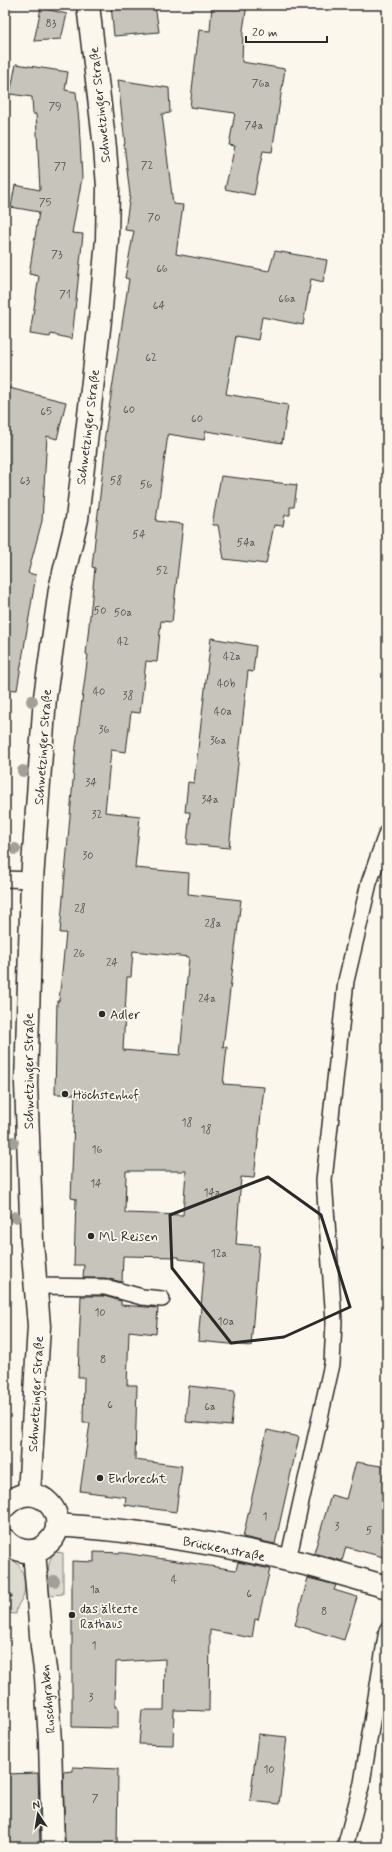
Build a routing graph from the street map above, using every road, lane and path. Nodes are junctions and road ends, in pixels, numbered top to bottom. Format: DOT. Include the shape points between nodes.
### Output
graph roads {
  1 [pos="88,5"];
  2 [pos="387,832"];
  3 [pos="5,879"];
  4 [pos="32,880"];
  5 [pos="36,1286"];
  6 [pos="162,1299"];
  7 [pos="29,1494"];
  8 [pos="5,1506"];
  9 [pos="57,1525"];
  10 [pos="5,1540"];
  11 [pos="34,1551"];
  12 [pos="288,1560"];
  13 [pos="387,1587"];
  14 [pos="387,1630"];
  15 [pos="52,1847"];
  16 [pos="345,1847"];
  1 -- 4 [label="main road, Schwetzinger Straße" via="105,148 108,187 107,239 77,519 60,588 47,682"];
  2 -- 12 [label="lane" via="369,883 346,981 324,1180 334,1321 332,1364"];
  3 -- 4 [label="lane"];
  4 -- 5 [label="main road, Schwetzinger Straße" via="26,1084"];
  5 -- 6 [label="lane" via="105,1287 142,1297"];
  5 -- 7 [label="main road, Schwetzinger Straße" via="39,1326"];
  7 -- 8 [label="main road" via="20,1495"];
  7 -- 9 [label="main road" via="40,1496 50,1504 56,1514"];
  9 -- 11 [label="main road" via="50,1542"];
  9 -- 12 [label="main road, Brückenstraße" via="195,1541"];
  10 -- 11 [label="main road" via="24,1552"];
  11 -- 15 [label="main road, Ruschgraben" via="49,1720"];
  12 -- 13 [label="main road, Brückenstraße"];
  14 -- 16 [label="lane" via="362,1782"];
}
